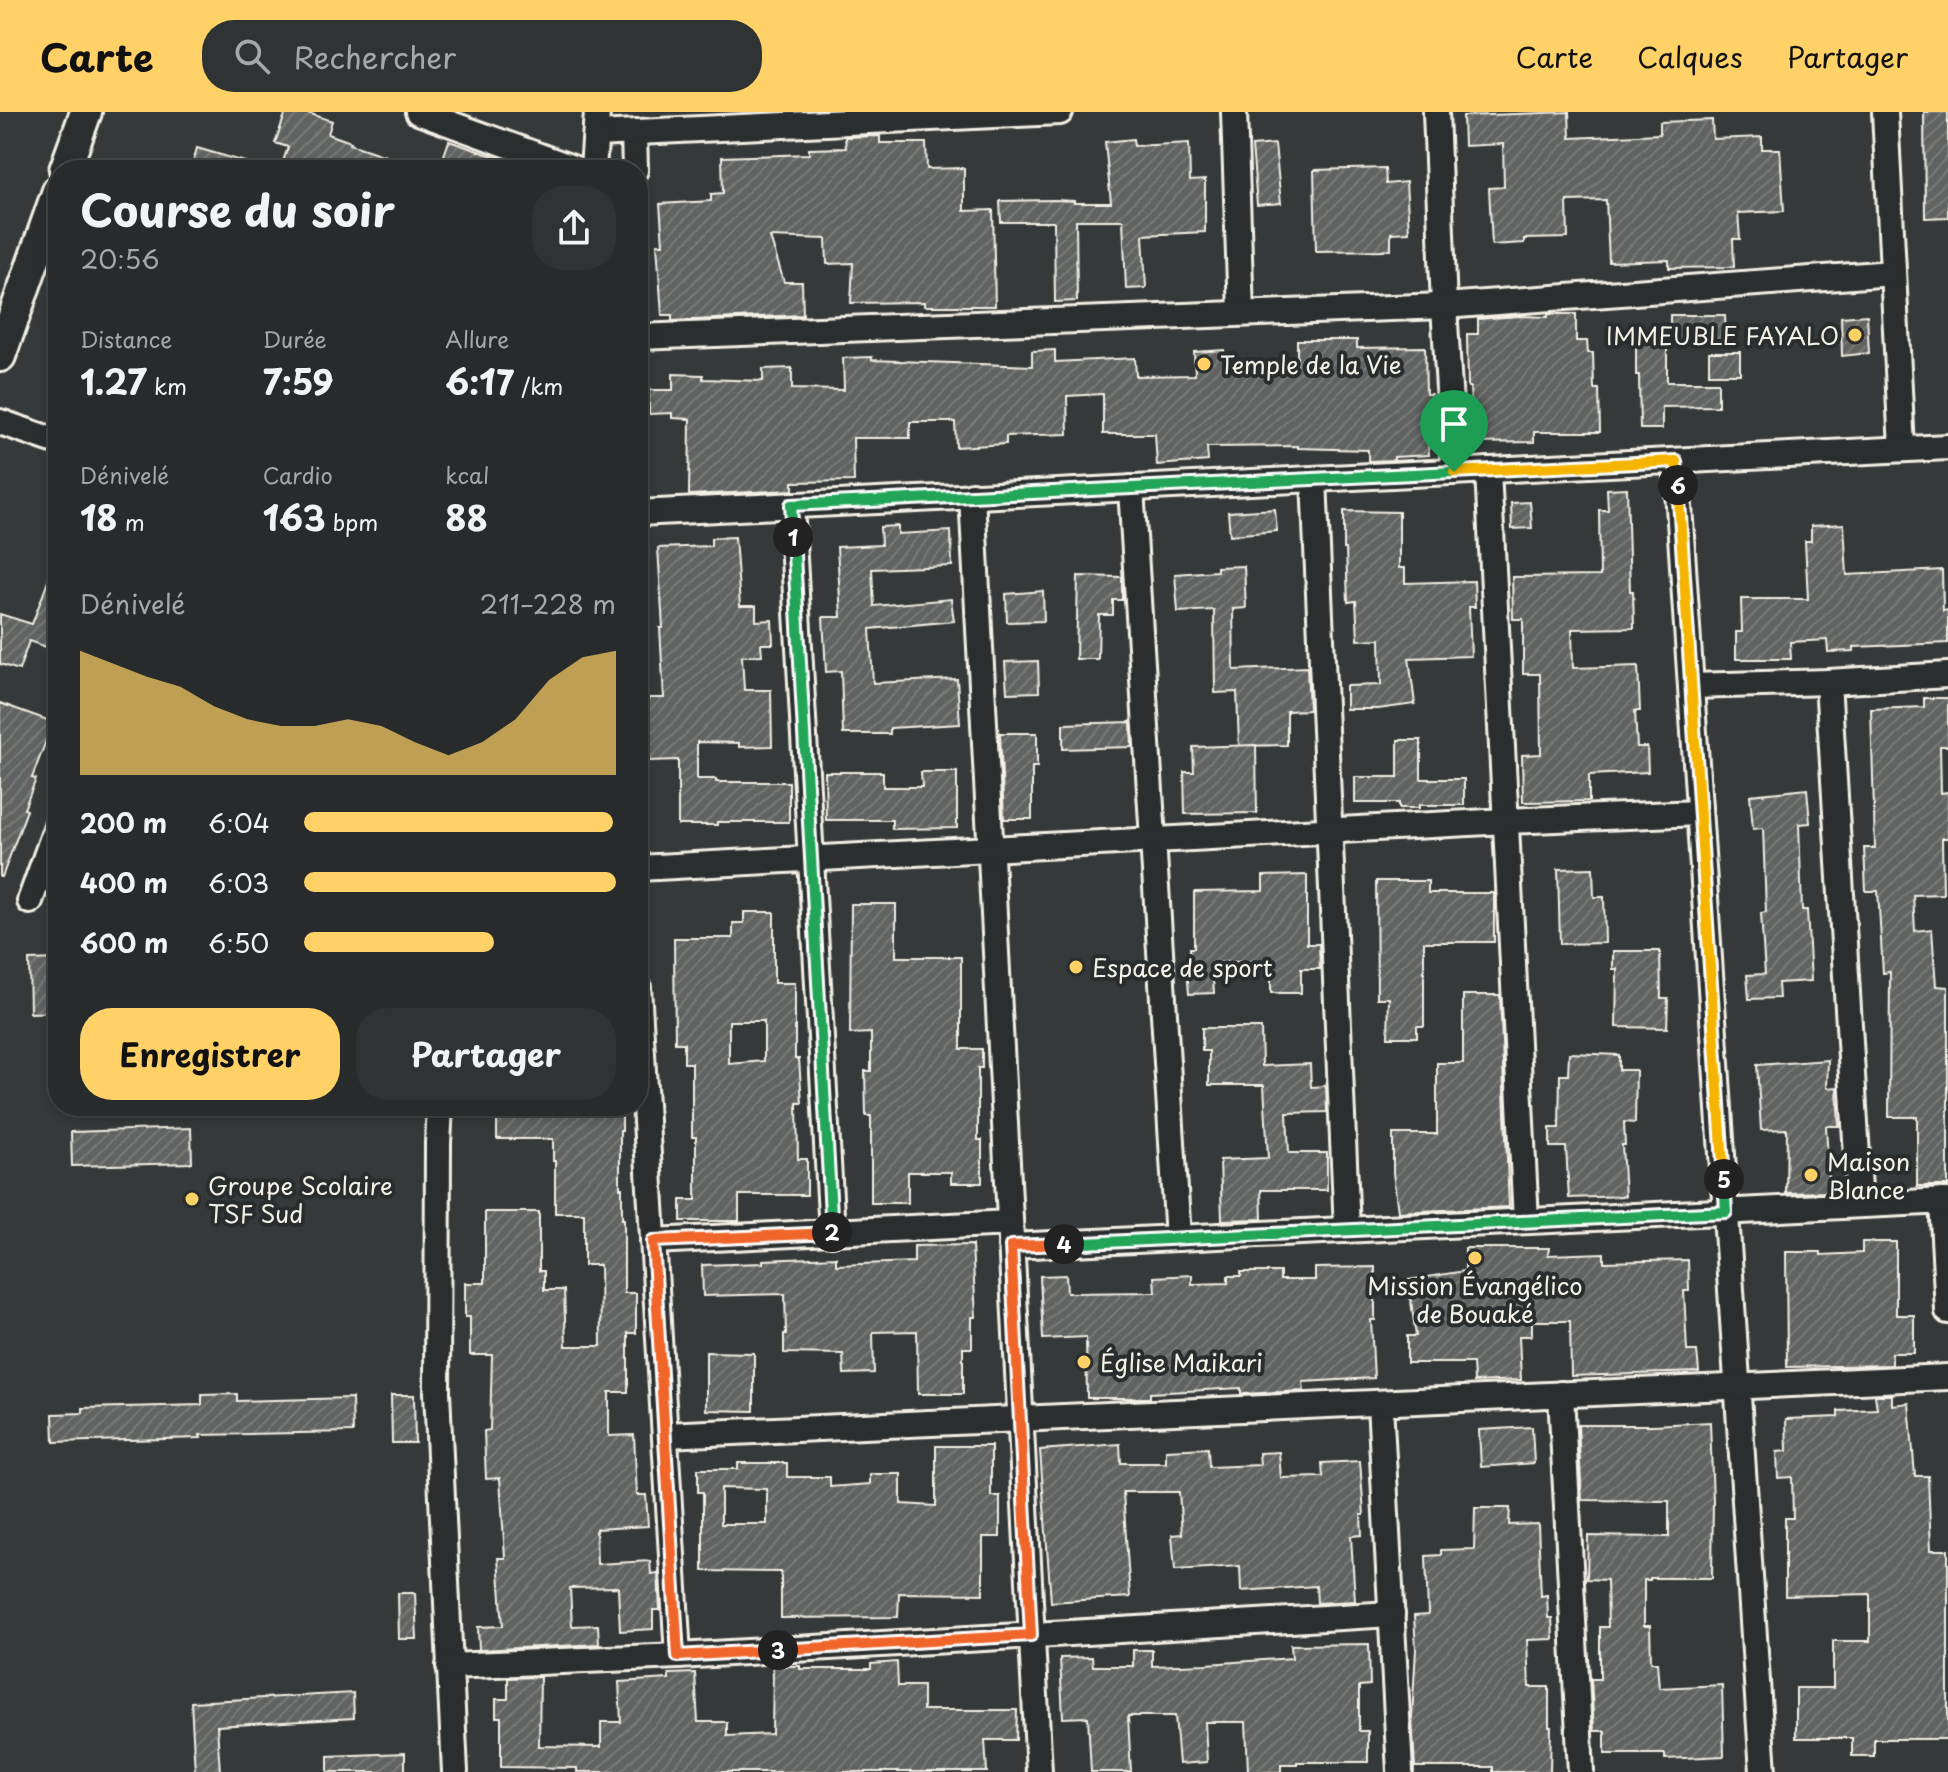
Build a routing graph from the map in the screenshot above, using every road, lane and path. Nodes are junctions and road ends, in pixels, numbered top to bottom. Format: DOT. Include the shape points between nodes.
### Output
graph roads {
  1 [pos="86,112"];
  2 [pos="418,112"];
  3 [pos="1060,112"];
  4 [pos="1234,112"];
  5 [pos="1436,112"];
  6 [pos="1885,112"];
  7 [pos="596,123"];
  8 [pos="634,133"];
  9 [pos="69,160"];
  10 [pos="550,160"];
  11 [pos="594,160"];
  12 [pos="635,160"];
  13 [pos="48,244"];
  14 [pos="1893,273"];
  15 [pos="1444,306"];
  16 [pos="1241,313"];
  17 [pos="648,336"];
  18 [pos="0,356"];
  19 [pos="0,422"];
  20 [pos="48,439"];
  21 [pos="1948,447"];
  22 [pos="1902,449"];
  23 [pos="1676,461"];
  24 [pos="1488,470"];
  25 [pos="1454,472"];
  26 [pos="1314,479"];
  27 [pos="1131,488"];
  28 [pos="972,495"];
  29 [pos="791,505"];
  30 [pos="648,512"];
  31 [pos="1948,675"];
  32 [pos="1828,682"];
  33 [pos="1691,686"];
  34 [pos="1699,813"];
  35 [pos="1506,821"];
  36 [pos="1330,831"];
  37 [pos="1154,840"];
  38 [pos="990,849"];
  39 [pos="48,851"];
  40 [pos="810,859"];
  41 [pos="648,867"];
  42 [pos="30,901"];
  43 [pos="440,1116"];
  44 [pos="646,1116"];
  45 [pos="1945,1201"];
  46 [pos="1860,1205"];
  47 [pos="1726,1212"];
  48 [pos="1526,1221"];
  49 [pos="1347,1230"];
  50 [pos="832,1233"];
  51 [pos="1010,1234"];
  52 [pos="1178,1238"];
  53 [pos="653,1241"];
  54 [pos="1948,1311"];
  55 [pos="1948,1377"];
  56 [pos="1738,1387"];
  57 [pos="1561,1394"];
  58 [pos="1380,1403"];
  59 [pos="1020,1419"];
  60 [pos="665,1435"];
  61 [pos="1392,1614"];
  62 [pos="1031,1635"];
  63 [pos="678,1656"];
  64 [pos="449,1666"];
  65 [pos="455,1772"];
  66 [pos="1039,1772"];
  67 [pos="1400,1772"];
  68 [pos="1581,1772"];
  69 [pos="1763,1772"];
  1 -- 9 [label="main road"];
  2 -- 10 [label="street"];
  3 -- 8 [label="street"];
  4 -- 16 [label="street"];
  5 -- 15 [label="street"];
  6 -- 14 [label="street"];
  7 -- 8 [label="street"];
  7 -- 11 [label="street"];
  8 -- 12 [label="street"];
  13 -- 18 [label="main road"];
  14 -- 15 [label="street"];
  14 -- 22 [label="street"];
  15 -- 16 [label="street"];
  15 -- 25 [label="street"];
  16 -- 17 [label="street"];
  19 -- 20 [label="street"];
  21 -- 22 [label="street"];
  22 -- 23 [label="street"];
  23 -- 24 [label="street"];
  23 -- 33 [label="street"];
  24 -- 25 [label="street"];
  24 -- 35 [label="street"];
  25 -- 26 [label="street"];
  26 -- 27 [label="street"];
  26 -- 36 [label="street"];
  27 -- 28 [label="street"];
  27 -- 37 [label="street"];
  28 -- 29 [label="street"];
  28 -- 38 [label="street"];
  29 -- 30 [label="street"];
  29 -- 40 [label="street"];
  31 -- 32 [label="street"];
  32 -- 33 [label="street"];
  32 -- 46 [label="street"];
  33 -- 34 [label="street"];
  34 -- 35 [label="street"];
  34 -- 47 [label="street"];
  35 -- 36 [label="street"];
  35 -- 48 [label="street"];
  36 -- 37 [label="street"];
  36 -- 49 [label="street"];
  37 -- 38 [label="street"];
  37 -- 52 [label="street"];
  38 -- 40 [label="street"];
  38 -- 51 [label="street"];
  39 -- 42 [label="street"];
  40 -- 41 [label="street"];
  40 -- 50 [label="street"];
  43 -- 64 [label="street" via="437,1392"];
  44 -- 53 [label="street"];
  45 -- 46 [label="street"];
  45 -- 54 [label="street"];
  46 -- 47 [label="street"];
  47 -- 48 [label="street"];
  47 -- 56 [label="street"];
  48 -- 49 [label="street"];
  49 -- 52 [label="street"];
  50 -- 51 [label="street"];
  50 -- 53 [label="street"];
  51 -- 52 [label="street"];
  51 -- 59 [label="street"];
  53 -- 60 [label="street"];
  55 -- 56 [label="street"];
  56 -- 57 [label="street"];
  56 -- 69 [label="street"];
  57 -- 58 [label="street"];
  57 -- 68 [label="street"];
  58 -- 59 [label="street"];
  58 -- 61 [label="street"];
  59 -- 60 [label="street"];
  59 -- 62 [label="street"];
  60 -- 63 [label="street"];
  61 -- 62 [label="street"];
  61 -- 67 [label="street"];
  62 -- 63 [label="street"];
  62 -- 66 [label="street"];
  63 -- 64 [label="street"];
  64 -- 65 [label="street"];
}
